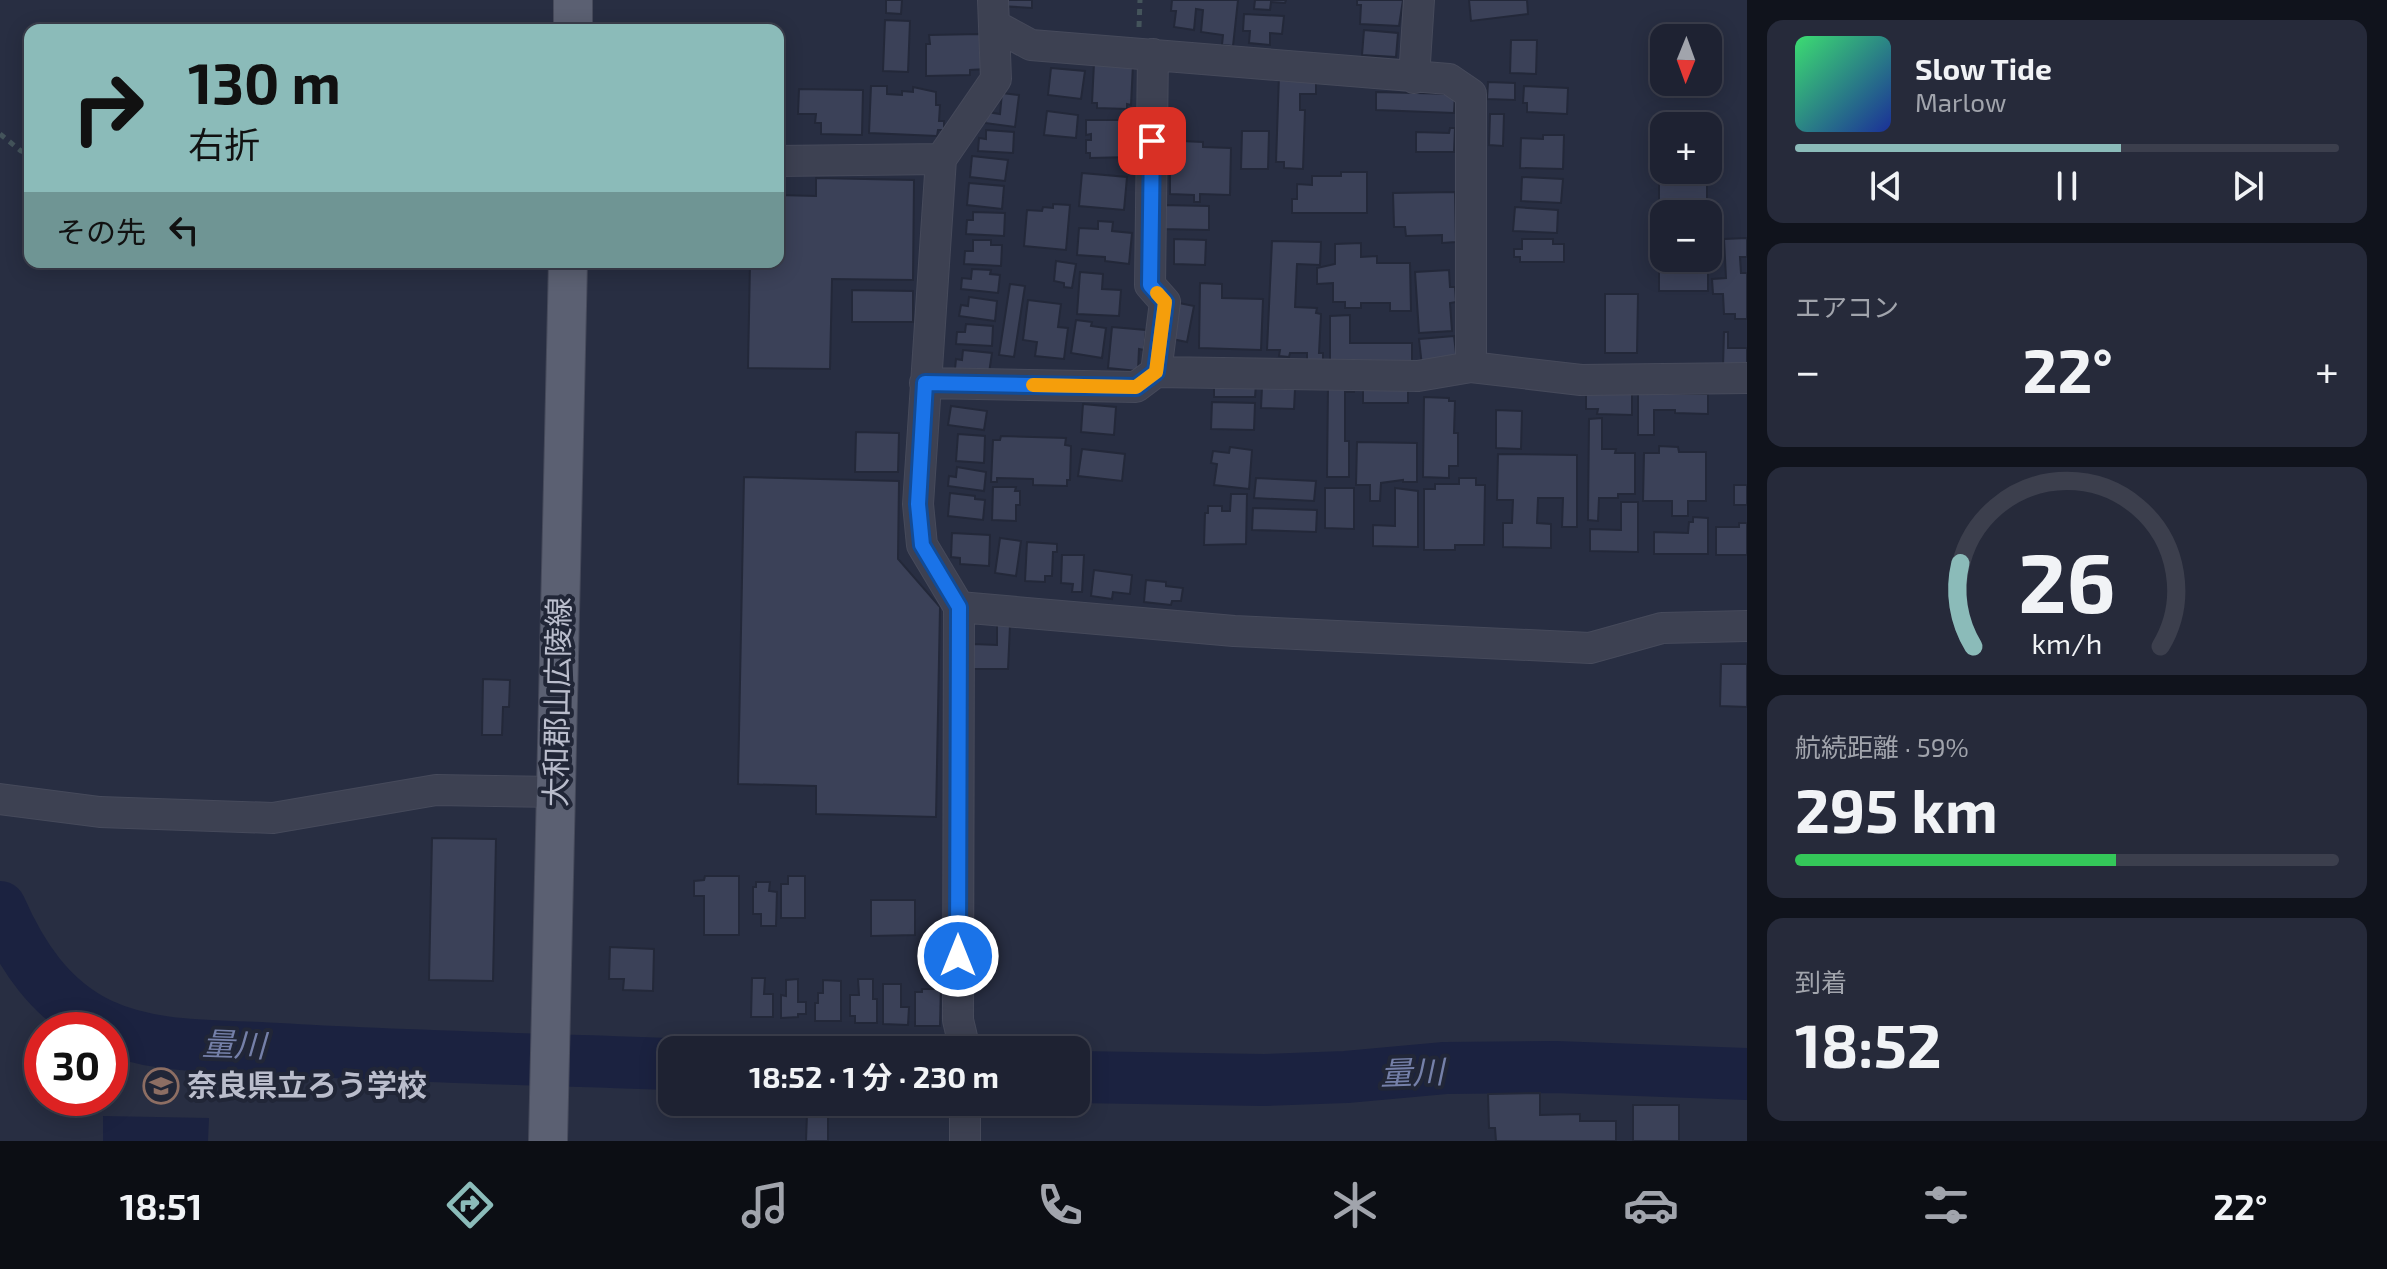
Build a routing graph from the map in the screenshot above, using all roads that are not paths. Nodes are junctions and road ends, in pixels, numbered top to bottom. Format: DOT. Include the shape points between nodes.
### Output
graph roads {
  1 [pos="573,0"];
  2 [pos="1419,0"];
  3 [pos="994,13"];
  4 [pos="573,24"];
  5 [pos="1031,45"];
  6 [pos="1153,54"];
  7 [pos="1414,78"];
  8 [pos="996,79"];
  9 [pos="941,159"];
  10 [pos="784,161"];
  11 [pos="568,268"];
  12 [pos="1471,367"];
  13 [pos="1156,372"];
  14 [pos="1747,378"];
  15 [pos="925,383"];
  16 [pos="959,607"];
  17 [pos="1747,626"];
  18 [pos="556,792"];
  19 [pos="2,799"];
  20 [pos="962,1036"];
  21 [pos="965,1116"];
  22 [pos="548,1141"];
  23 [pos="965,1141"];
  1 -- 4 [label="main road"];
  2 -- 7 [label="street"];
  3 -- 5 [label="street"];
  3 -- 8 [label="street"];
  5 -- 6 [label="street"];
  5 -- 8 [label="street"];
  6 -- 7 [label="street"];
  6 -- 13 [label="street" via="1150,285 1165,302"];
  7 -- 12 [label="street" via="1449,79 1471,94"];
  8 -- 9 [label="street"];
  9 -- 10 [label="street"];
  9 -- 15 [label="street"];
  11 -- 18 [label="main road, 大和郡山広陵線"];
  12 -- 13 [label="street" via="1418,376"];
  12 -- 14 [label="street" via="1581,380"];
  13 -- 15 [label="street" via="1136,387"];
  15 -- 16 [label="street" via="918,504 922,545"];
  16 -- 17 [label="street" via="1234,631 1590,648 1662,628"];
  16 -- 20 [label="street" via="958,1020"];
  18 -- 19 [label="street" via="436,790 273,818 100,812"];
  18 -- 22 [label="main road, 大和郡山広陵線"];
  21 -- 23 [label="street"];
}
